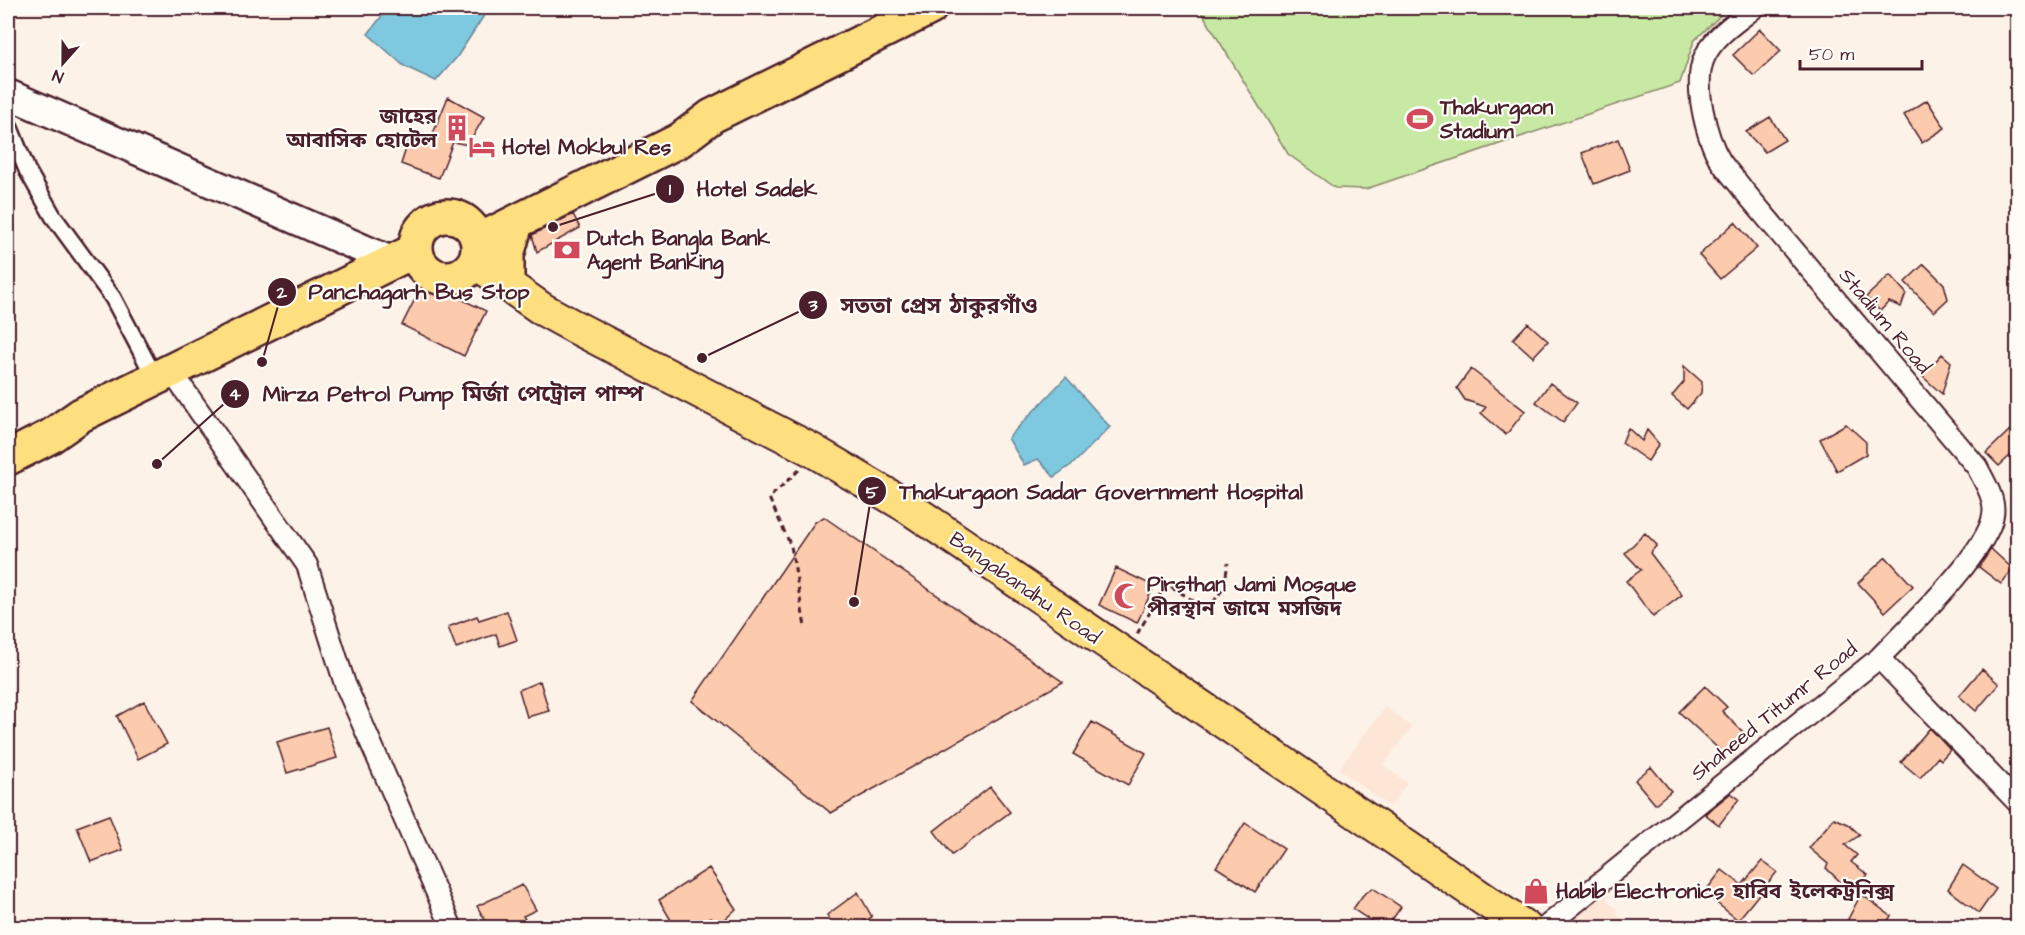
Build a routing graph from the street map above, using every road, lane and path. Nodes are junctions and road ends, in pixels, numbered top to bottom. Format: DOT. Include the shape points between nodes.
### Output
graph roads {
  1 [pos="930,8"];
  2 [pos="1754,8"];
  3 [pos="8,94"];
  4 [pos="712,116"];
  5 [pos="8,123"];
  6 [pos="516,223"];
  7 [pos="470,250"];
  8 [pos="410,259"];
  9 [pos="507,285"];
  10 [pos="168,378"];
  11 [pos="8,458"];
  12 [pos="803,467"];
  13 [pos="1228,563"];
  14 [pos="805,627"];
  15 [pos="1122,655"];
  16 [pos="1879,658"];
  17 [pos="2018,803"];
  18 [pos="452,927"];
  19 [pos="1492,927"];
  20 [pos="1526,927"];
  21 [pos="1544,927"];
  1 -- 4 [label="highway"];
  2 -- 16 [label="street, Stadium Road" via="1714,41 1704,57 1701,96 1710,140 1721,162 1744,191 1977,467 1989,489 1994,514 1970,557"];
  3 -- 8 [label="main road"];
  4 -- 6 [label="highway" via="680,140"];
  4 -- 7 [label="highway" via="674,122"];
  5 -- 10 [label="street" via="53,216"];
  6 -- 7 [label="highway"];
  6 -- 9 [label="highway" via="507,255"];
  7 -- 8 [label="highway" via="440,276"];
  7 -- 8 [label="highway" via="454,216 439,216 426,223"];
  7 -- 9 [label="main road, Bangabandhu Road"];
  7 -- 12 [label="main road, Bangabandhu Road" via="494,301 564,344"];
  8 -- 10 [label="highway"];
  9 -- 15 [label="main road, Bangabandhu Road" via="573,326 812,450 908,507"];
  10 -- 11 [label="highway" via="87,427 51,436"];
  10 -- 18 [label="street" via="307,565 345,684"];
  12 -- 14 [label="path" via="769,498 791,546"];
  12 -- 19 [label="main road, Bangabandhu Road" via="898,523"];
  13 -- 15 [label="path" via="1224,587 1208,610 1167,584"];
  15 -- 20 [label="main road, Bangabandhu Road"];
  16 -- 17 [label="street, Shaheed Titumr Road"];
  16 -- 21 [label="street, Shaheed Titumr Road"];
}
